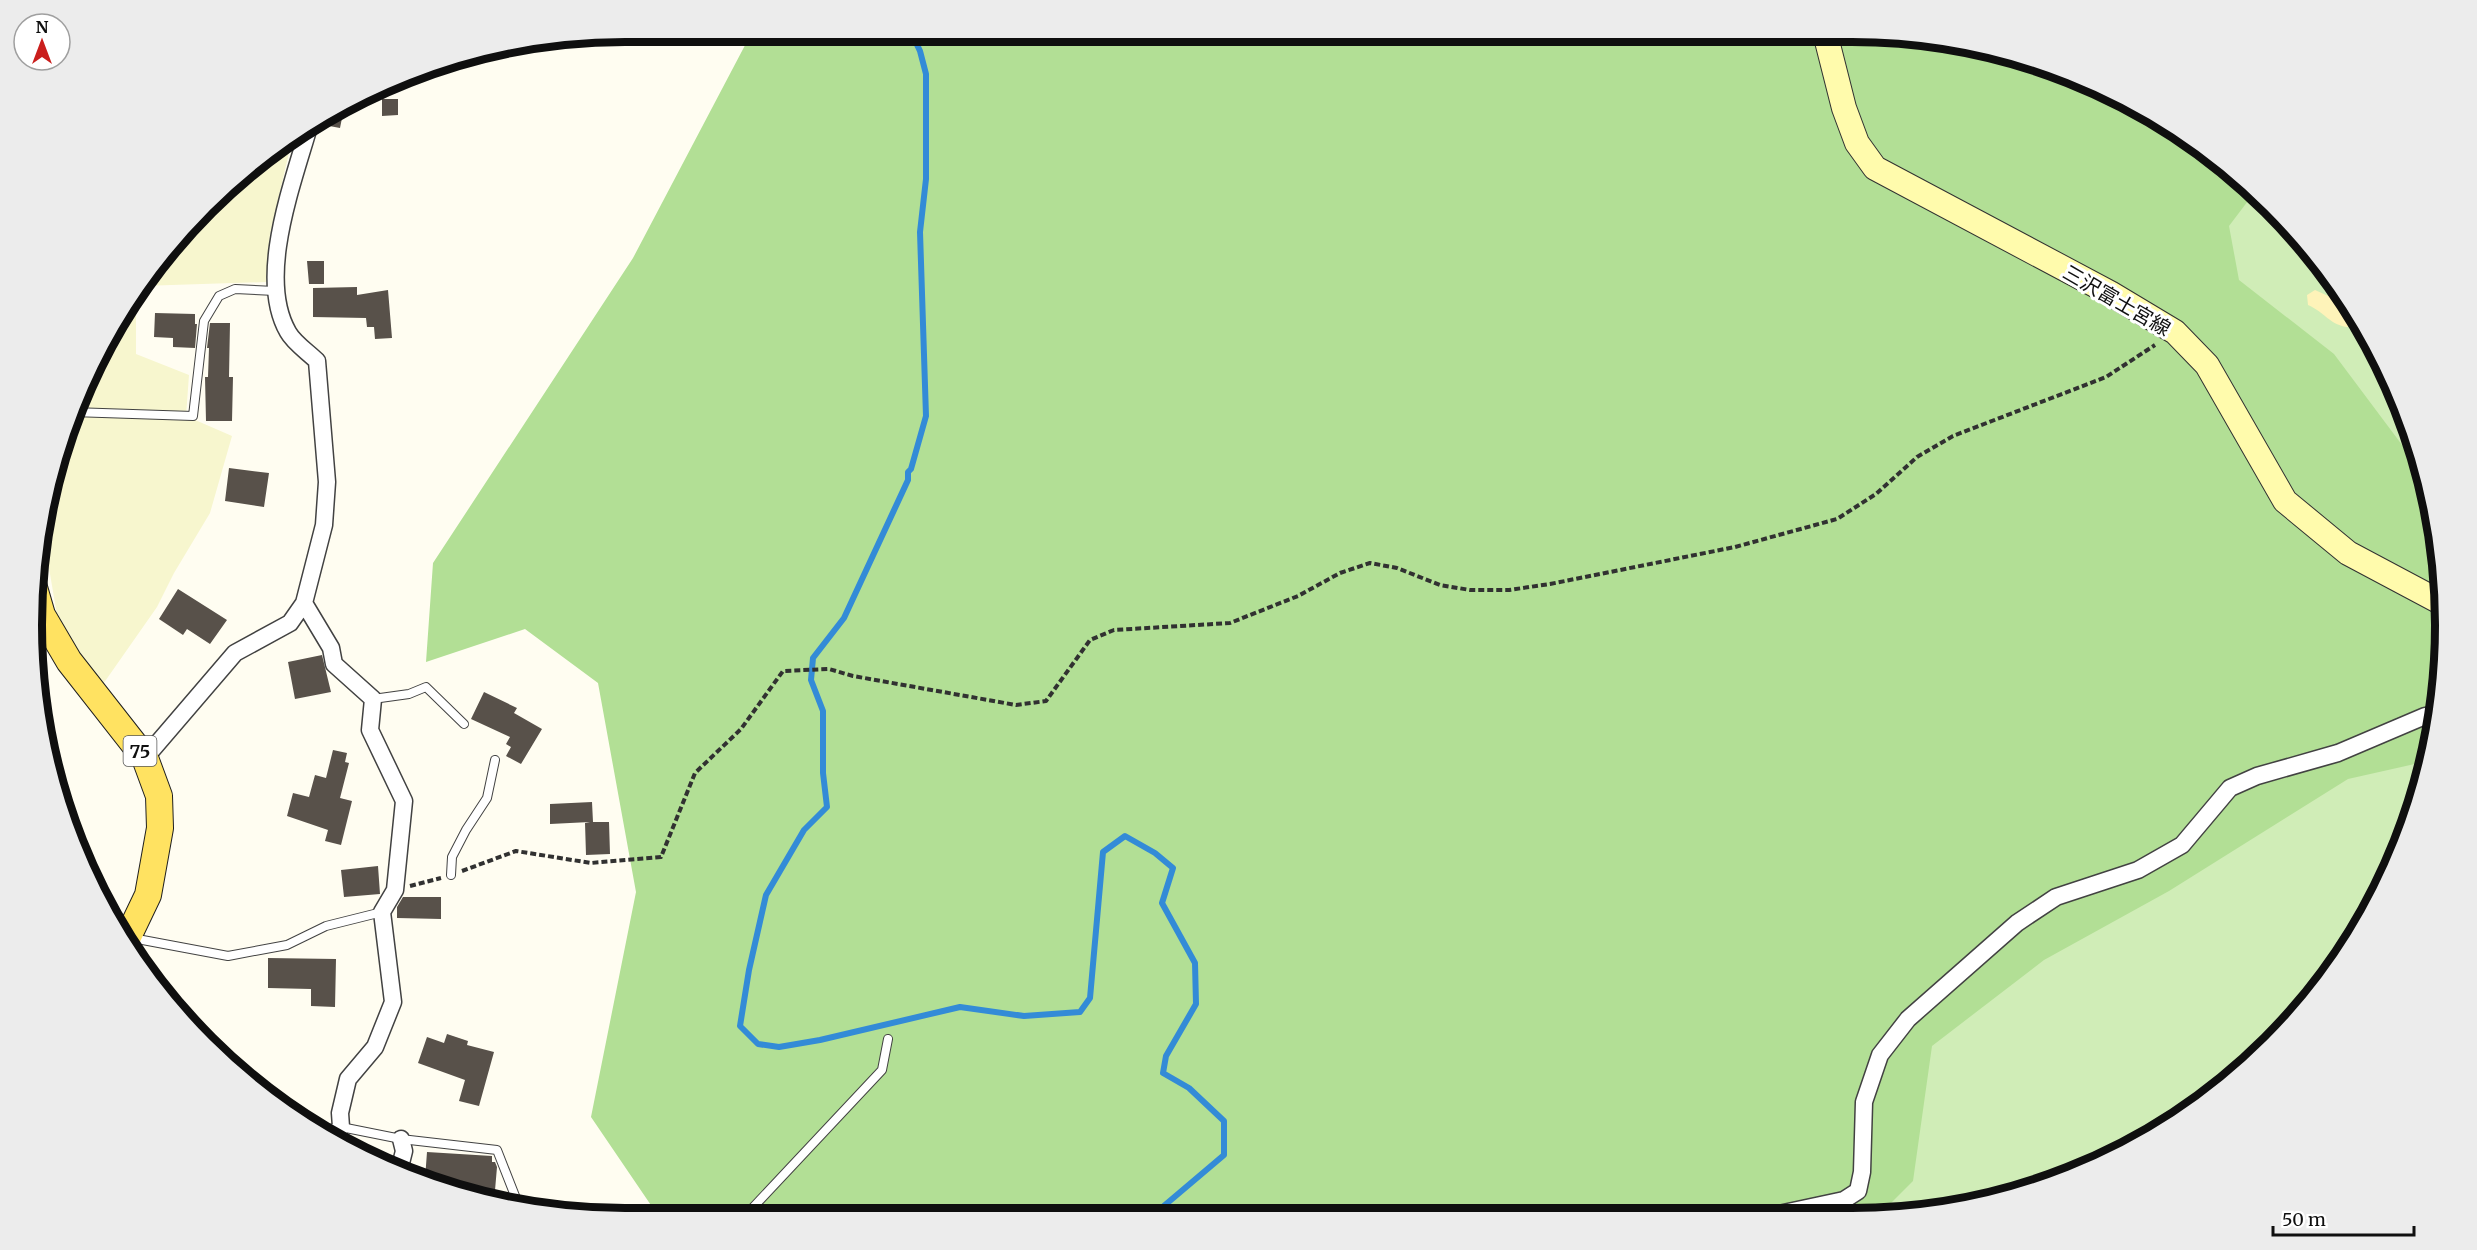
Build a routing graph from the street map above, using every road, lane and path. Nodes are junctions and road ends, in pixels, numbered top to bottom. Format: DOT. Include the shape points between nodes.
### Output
graph roads {
  1 [pos="1827,42"];
  2 [pos="306,137"];
  3 [pos="275,291"];
  4 [pos="2175,332"];
  5 [pos="82,412"];
  6 [pos="2434,599"];
  7 [pos="304,603"];
  8 [pos="42,615"];
  9 [pos="373,699"];
  10 [pos="2428,716"];
  11 [pos="464,724"];
  12 [pos="146,758"];
  13 [pos="495,760"];
  14 [pos="451,875"];
  15 [pos="395,890"];
  16 [pos="382,912"];
  17 [pos="130,933"];
  18 [pos="135,940"];
  19 [pos="888,1039"];
  20 [pos="341,1127"];
  21 [pos="331,1129"];
  22 [pos="401,1139"];
  23 [pos="401,1163"];
  24 [pos="516,1198"];
  25 [pos="752,1208"];
  26 [pos="1807,1208"];
  1 -- 4 [label="main road, 三沢富士宮線" via="1857,143 1875,168 2110,293"];
  2 -- 3 [label="street" via="279,234"];
  3 -- 5 [label="lane" via="235,290 219,296 204,321 193,416"];
  3 -- 7 [label="street" via="279,314 289,335 317,361 327,482 324,525"];
  4 -- 6 [label="main road, 三沢富士宮線" via="2207,365 2285,501 2348,553"];
  4 -- 14 [label="path" via="2106,377 1944,441 1837,519 1735,547 1509,590 1440,585 1397,568 1370,563 1230,623 1114,630 1090,640 1046,701 1030,705 829,669 783,671 741,729 695,773 661,857 591,863 516,851"];
  7 -- 9 [label="street" via="331,648 334,664"];
  7 -- 12 [label="street" via="290,623 235,653"];
  8 -- 12 [label="main road, 75" via="69,661"];
  9 -- 11 [label="lane" via="409,694 426,687"];
  9 -- 15 [label="street" via="370,730 405,801"];
  10 -- 26 [label="street" via="2338,753 2257,776 2230,788 2182,845 2138,870 2056,897 2017,923 1908,1019 1880,1055 1864,1102 1858,1191 1844,1200"];
  12 -- 17 [label="main road, 75" via="159,796 160,828 148,895"];
  13 -- 14 [label="lane" via="487,798 452,857"];
  14 -- 15 [label="path"];
  15 -- 16 [label="street"];
  16 -- 18 [label="lane" via="326,927 287,945 228,956"];
  16 -- 20 [label="street" via="393,1002 375,1047 348,1079 340,1113"];
  19 -- 25 [label="lane" via="882,1070"];
  20 -- 21 [label="lane"];
  20 -- 22 [label="lane"];
  22 -- 23 [label="street" via="404,1151"];
  22 -- 24 [label="lane" via="497,1150"];
}
